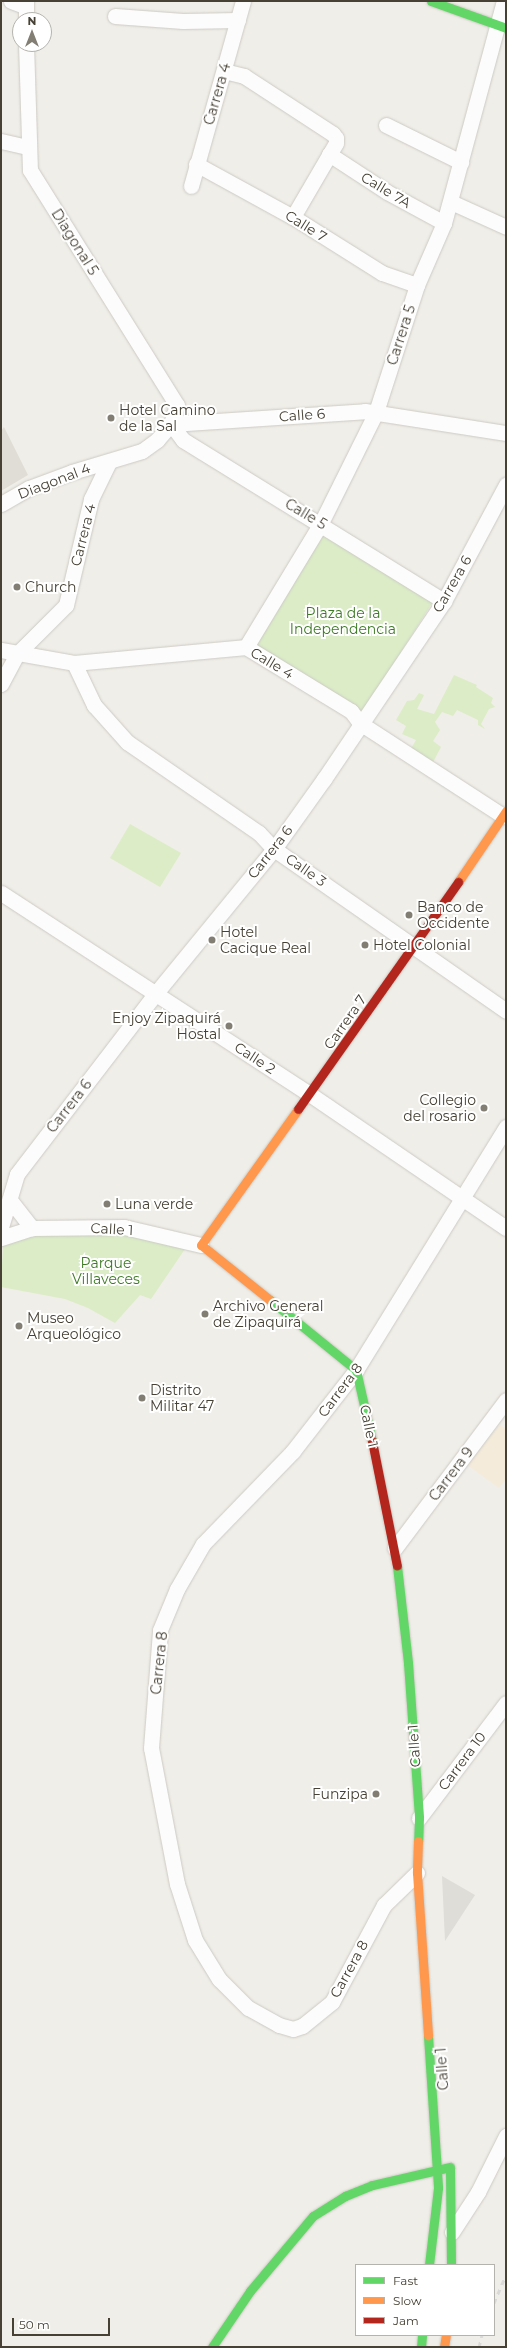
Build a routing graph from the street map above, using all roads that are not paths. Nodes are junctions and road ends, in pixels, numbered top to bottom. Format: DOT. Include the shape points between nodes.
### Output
graph roads {
  1 [pos="243,1"];
  2 [pos="431,1"];
  3 [pos="504,1"];
  4 [pos="115,16"];
  5 [pos="238,20"];
  6 [pos="502,26"];
  7 [pos="26,52"];
  8 [pos="224,71"];
  9 [pos="386,125"];
  10 [pos="1,141"];
  11 [pos="28,147"];
  12 [pos="329,154"];
  13 [pos="461,162"];
  14 [pos="196,164"];
  15 [pos="191,186"];
  16 [pos="451,202"];
  17 [pos="293,217"];
  18 [pos="444,223"];
  19 [pos="506,227"];
  20 [pos="418,285"];
  21 [pos="376,412"];
  22 [pos="171,424"];
  23 [pos="506,433"];
  24 [pos="109,462"];
  25 [pos="506,485"];
  26 [pos="1,504"];
  27 [pos="321,523"];
  28 [pos="444,601"];
  29 [pos="246,647"];
  30 [pos="1,650"];
  31 [pos="17,654"];
  32 [pos="74,663"];
  33 [pos="1,684"];
  34 [pos="360,723"];
  35 [pos="504,813"];
  36 [pos="274,849"];
  37 [pos="1,893"];
  38 [pos="415,946"];
  39 [pos="156,993"];
  40 [pos="506,1011"];
  41 [pos="311,1094"];
  42 [pos="506,1127"];
  43 [pos="462,1197"];
  44 [pos="10,1200"];
  45 [pos="1,1227"];
  46 [pos="32,1228"];
  47 [pos="506,1228"];
  48 [pos="1,1238"];
  49 [pos="201,1245"];
  50 [pos="356,1370"];
  51 [pos="506,1400"];
  52 [pos="395,1548"];
  53 [pos="506,1703"];
  54 [pos="419,1822"];
  55 [pos="422,1873"];
  56 [pos="506,2136"];
  57 [pos="449,2155"];
  58 [pos="450,2167"];
  59 [pos="437,2168"];
  60 [pos="438,2188"];
  61 [pos="478,2192"];
  62 [pos="451,2195"];
  63 [pos="452,2232"];
  64 [pos="429,2264"];
  65 [pos="451,2264"];
  66 [pos="422,2336"];
  67 [pos="446,2336"];
  68 [pos="212,2347"];
  69 [pos="421,2347"];
  70 [pos="444,2347"];
  1 -- 5 [label="street, Carrera 4"];
  2 -- 6 [label="street"];
  3 -- 6 [label="street, Carrera 5"];
  4 -- 5 [label="street" via="183,21"];
  5 -- 8 [label="street, Carrera 4"];
  6 -- 13 [label="street, Carrera 5"];
  7 -- 11 [label="street, Diagonal 5"];
  8 -- 12 [label="street" via="244,76 333,134 336,138"];
  8 -- 14 [label="street, Carrera 4"];
  9 -- 13 [label="street"];
  10 -- 11 [label="street"];
  11 -- 22 [label="street, Diagonal 5" via="30,170 176,405"];
  12 -- 17 [label="street"];
  12 -- 18 [label="street, Calle 7A" via="387,192"];
  13 -- 16 [label="street, Carrera 5"];
  14 -- 15 [label="street, Carrera 4"];
  14 -- 17 [label="street, Calle 7"];
  16 -- 18 [label="street, Carrera 5"];
  16 -- 19 [label="street"];
  17 -- 20 [label="street, Calle 7" via="382,274"];
  18 -- 20 [label="street, Carrera 5"];
  20 -- 21 [label="street, Carrera 5"];
  21 -- 22 [label="street, Calle 6"];
  21 -- 23 [label="street, Calle 6"];
  21 -- 27 [label="street, Carrera 5"];
  22 -- 24 [label="street" via="157,440 142,451"];
  22 -- 27 [label="street, Calle 5" via="183,440"];
  24 -- 26 [label="street, Diagonal 4" via="29,488"];
  24 -- 31 [label="street, Carrera 4" via="91,499 66,605"];
  25 -- 28 [label="street, Carrera 6"];
  27 -- 28 [label="street, Calle 5"];
  27 -- 29 [label="street, Carrera 5"];
  28 -- 34 [label="street, Carrera 6"];
  29 -- 32 [label="street, Calle 4"];
  29 -- 34 [label="street, Calle 4" via="351,711"];
  30 -- 31 [label="street, Calle 4"];
  31 -- 32 [label="street, Calle 4"];
  31 -- 33 [label="street, Carrera 4"];
  32 -- 36 [label="street, Calle 3" via="94,705 127,742 259,833"];
  34 -- 35 [label="street, Calle 4"];
  34 -- 36 [label="street, Carrera 6"];
  35 -- 38 [label="street, Carrera 7"];
  36 -- 38 [label="street, Calle 3"];
  36 -- 39 [label="street, Carrera 6"];
  37 -- 39 [label="street, Calle 2"];
  38 -- 40 [label="street, Calle 3"];
  38 -- 41 [label="street, Carrera 7"];
  39 -- 41 [label="street, Calle 2"];
  39 -- 44 [label="street, Carrera 6" via="17,1174"];
  41 -- 43 [label="street, Calle 2"];
  41 -- 49 [label="street, Carrera 7"];
  42 -- 43 [label="street, Carrera 8"];
  43 -- 47 [label="street, Calle 2"];
  43 -- 50 [label="street, Carrera 8"];
  44 -- 45 [label="street, Carrera 6"];
  44 -- 46 [label="street"];
  46 -- 48 [label="street, Calle 1"];
  46 -- 49 [label="street, Calle 1" via="124,1227"];
  49 -- 50 [label="street, Calle 1"];
  50 -- 52 [label="street, Calle 1"];
  50 -- 55 [label="street, Carrera 8" via="293,1451 203,1544 176,1588 160,1630 151,1748 177,1884 195,1940 220,1979 248,2008 279,2025 293,2029 302,2026 332,2002 384,1905"];
  51 -- 52 [label="street, Carrera 9"];
  52 -- 54 [label="street, Calle 1" via="408,1663"];
  53 -- 54 [label="street, Carrera 10"];
  54 -- 55 [label="street, Calle 1"];
  55 -- 59 [label="street, Calle 1"];
  56 -- 61 [label="street"];
  57 -- 58 [label="street"];
  58 -- 59 [label="street"];
  58 -- 62 [label="street"];
  59 -- 60 [label="street, Calle 1"];
  59 -- 68 [label="street" via="372,2185 345,2196 313,2216 250,2290"];
  60 -- 62 [label="street"];
  60 -- 64 [label="street, Calle 1"];
  61 -- 62 [label="street" via="466,2196"];
  61 -- 63 [label="street"];
  62 -- 63 [label="street"];
  63 -- 65 [label="street"];
  66 -- 69 [label="street"];
  67 -- 70 [label="street"];
}
